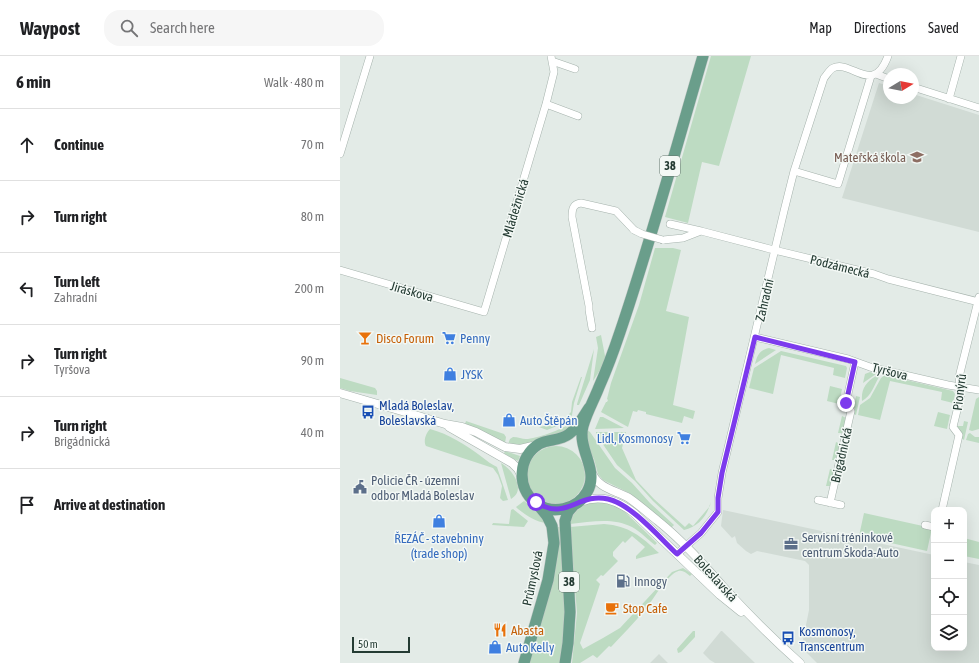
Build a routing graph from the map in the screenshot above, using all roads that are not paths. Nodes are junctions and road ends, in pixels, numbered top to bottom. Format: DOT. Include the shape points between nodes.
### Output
graph roads {
  1 [pos="370,56"];
  2 [pos="703,56"];
  3 [pos="888,56"];
  4 [pos="961,56"];
  5 [pos="551,58"];
  6 [pos="576,69"];
  7 [pos="874,75"];
  8 [pos="883,77"];
  9 [pos="919,89"];
  10 [pos="949,98"];
  11 [pos="546,104"];
  12 [pos="979,108"];
  13 [pos="578,116"];
  14 [pos="340,154"];
  15 [pos="794,171"];
  16 [pos="670,224"];
  17 [pos="701,231"];
  18 [pos="775,250"];
  19 [pos="340,270"];
  20 [pos="979,300"];
  21 [pos="484,312"];
  22 [pos="592,328"];
  23 [pos="755,337"];
  24 [pos="855,362"];
  25 [pos="960,386"];
  26 [pos="979,390"];
  27 [pos="340,393"];
  28 [pos="589,408"];
  29 [pos="445,424"];
  30 [pos="555,440"];
  31 [pos="539,444"];
  32 [pos="588,458"];
  33 [pos="591,469"];
  34 [pos="522,478"];
  35 [pos="818,500"];
  36 [pos="536,502"];
  37 [pos="577,503"];
  38 [pos="830,503"];
  39 [pos="841,505"];
  40 [pos="943,507"];
  41 [pos="925,525"];
  42 [pos="931,526"];
  43 [pos="686,546"];
  44 [pos="677,554"];
  45 [pos="762,628"];
  46 [pos="524,663"];
  47 [pos="565,663"];
  48 [pos="800,663"];
  1 -- 14 [label="street"];
  2 -- 28 [label="main road, 38" via="620,331"];
  3 -- 7 [label="street" via="884,65"];
  4 -- 10 [label="street"];
  5 -- 6 [label="street, Mládežnická"];
  5 -- 11 [label="street, Mládežnická" via="554,72"];
  7 -- 8 [label="street"];
  7 -- 15 [label="street, Zahradní" via="842,68 828,72"];
  7 -- 15 [label="street" via="838,184"];
  9 -- 10 [label="street"];
  10 -- 12 [label="street"];
  11 -- 13 [label="street"];
  11 -- 21 [label="street, Mládežnická"];
  15 -- 18 [label="street, Zahradní"];
  16 -- 17 [label="street, Podzámecká"];
  17 -- 18 [label="street, Podzámecká"];
  17 -- 22 [label="street, bridge" via="683,238 663,240 634,230 616,211 575,204 572,216"];
  18 -- 20 [label="street, Podzámecká"];
  18 -- 23 [label="street, Zahradní"];
  19 -- 21 [label="street, Jiráskova"];
  20 -- 25 [label="street, Pionýrů" via="959,377"];
  23 -- 24 [label="street, Tyršova"];
  23 -- 43 [label="street, Zahradní" via="722,473 718,512 701,533"];
  24 -- 25 [label="street, Tyršova"];
  24 -- 38 [label="street, Brigádnická" via="846,403 851,411"];
  25 -- 26 [label="street, Tyršova"];
  25 -- 40 [label="street, Pionýrů" via="961,394 953,427 959,435"];
  27 -- 29 [label="street"];
  28 -- 30 [label="main road, 38" via="573,431"];
  28 -- 32 [label="main road" via="582,432"];
  29 -- 31 [label="street" via="476,432 505,447 520,448"];
  29 -- 34 [label="street" via="512,463"];
  30 -- 31 [label="main road, 38"];
  30 -- 32 [label="main road, 38" via="565,440 574,444"];
  31 -- 34 [label="main road" via="526,458"];
  32 -- 33 [label="main road, 38"];
  33 -- 37 [label="main road, 38" via="589,487 585,496"];
  33 -- 43 [label="street, Boleslavská" via="600,484 635,503"];
  34 -- 36 [label="main road, 38" via="525,490"];
  35 -- 38 [label="street"];
  36 -- 37 [label="main road, 38" via="554,510 565,509"];
  36 -- 46 [label="main road, Průmyslová / 38" via="550,520 554,543 548,580"];
  37 -- 44 [label="street" via="601,498 618,502 634,513"];
  37 -- 47 [label="main road, 38" via="568,512 565,521 570,612"];
  38 -- 39 [label="street"];
  41 -- 42 [label="street"];
  43 -- 44 [label="street, Zahradní"];
  43 -- 45 [label="street, Boleslavská"];
  44 -- 45 [label="street" via="720,595"];
  45 -- 48 [label="street, Boleslavská"];
}
